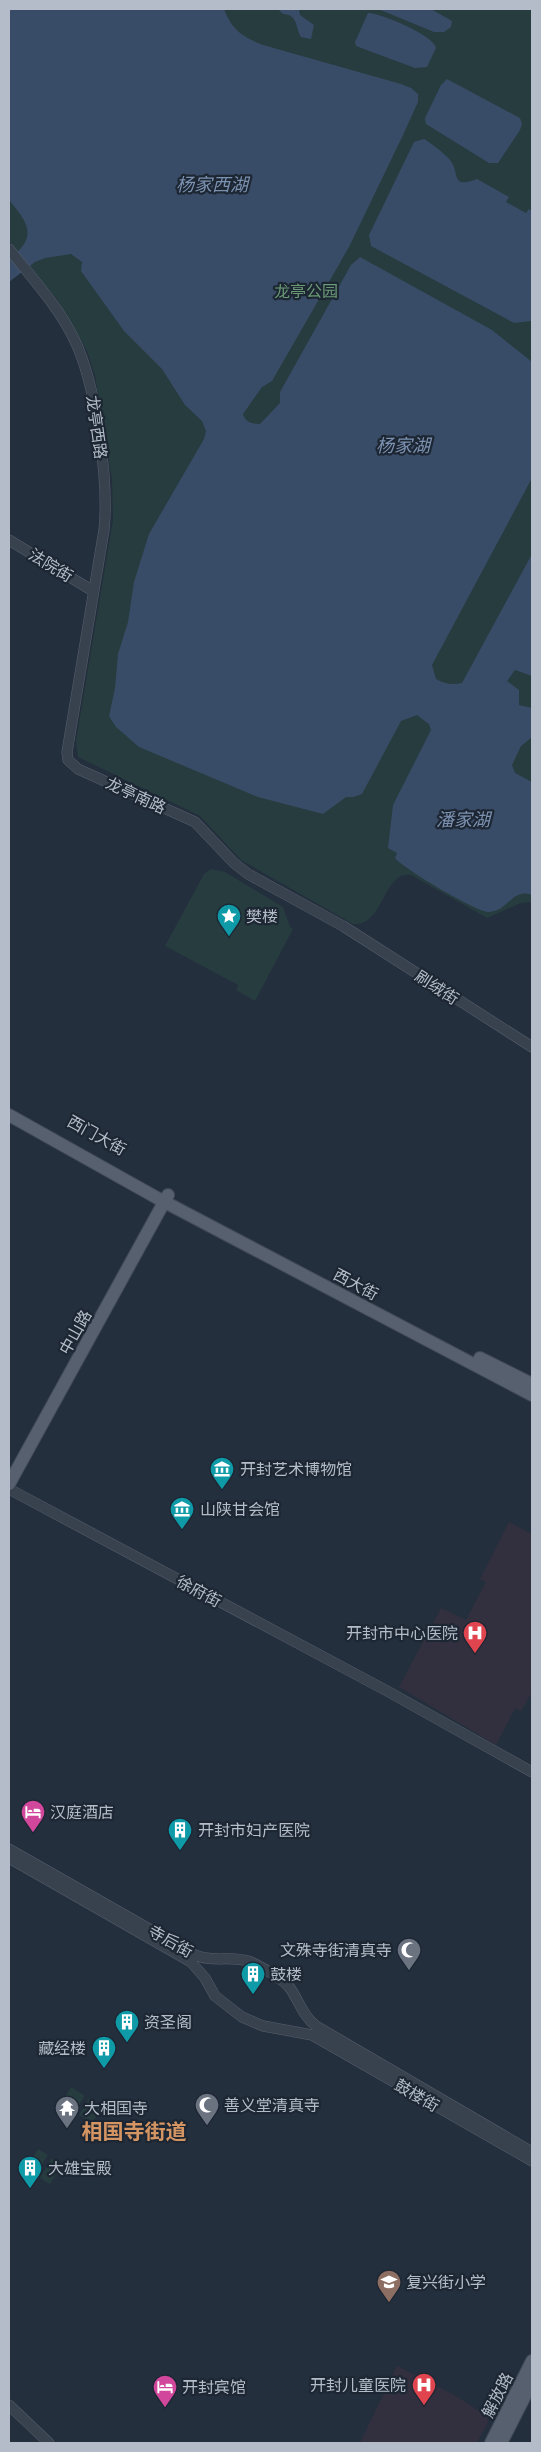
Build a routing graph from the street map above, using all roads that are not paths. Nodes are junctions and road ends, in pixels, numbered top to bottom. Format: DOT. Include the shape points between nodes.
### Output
graph roads {
  1 [pos="9,249"];
  2 [pos="9,540"];
  3 [pos="93,591"];
  4 [pos="343,926"];
  5 [pos="532,1047"];
  6 [pos="9,1106"];
  7 [pos="9,1115"];
  8 [pos="164,1196"];
  9 [pos="532,1384"];
  10 [pos="532,1395"];
  11 [pos="9,1470"];
  12 [pos="9,1484"];
  13 [pos="9,1489"];
  14 [pos="532,1772"];
  15 [pos="9,1849"];
  16 [pos="9,1858"];
  17 [pos="323,2030"];
  18 [pos="301,2033"];
  19 [pos="532,2152"];
  20 [pos="532,2161"];
  21 [pos="532,2361"];
  22 [pos="532,2382"];
  23 [pos="9,2405"];
  24 [pos="49,2443"];
  25 [pos="491,2443"];
  26 [pos="501,2443"];
  1 -- 3 [label="street, 龙亭西路" via="53,304 74,338 91,388 106,501"];
  2 -- 3 [label="street, 法院街"];
  3 -- 4 [label="street, 龙亭南路" via="67,752 71,763 195,822 240,869"];
  4 -- 5 [label="street, 刷绒街"];
  6 -- 8 [label="main road, 西门大街"];
  7 -- 8 [label="main road, 西门大街"];
  8 -- 9 [label="main road, 西大街"];
  8 -- 10 [label="main road, 西大街"];
  8 -- 11 [label="main road, 中山路"];
  8 -- 12 [label="main road, 中山路"];
  13 -- 14 [label="street, 徐府街"];
  15 -- 17 [label="street, 寺后街" via="195,1955 252,1963 288,1986 306,2017"];
  16 -- 18 [label="street, 寺后街" via="191,1962 206,1978 215,1996 242,2017 263,2026"];
  17 -- 19 [label="street, 鼓楼街"];
  18 -- 20 [label="street, 鼓楼街" via="312,2035"];
  21 -- 25 [label="main road, 解放路"];
  22 -- 26 [label="main road, 解放路"];
  23 -- 24 [label="street"];
}
